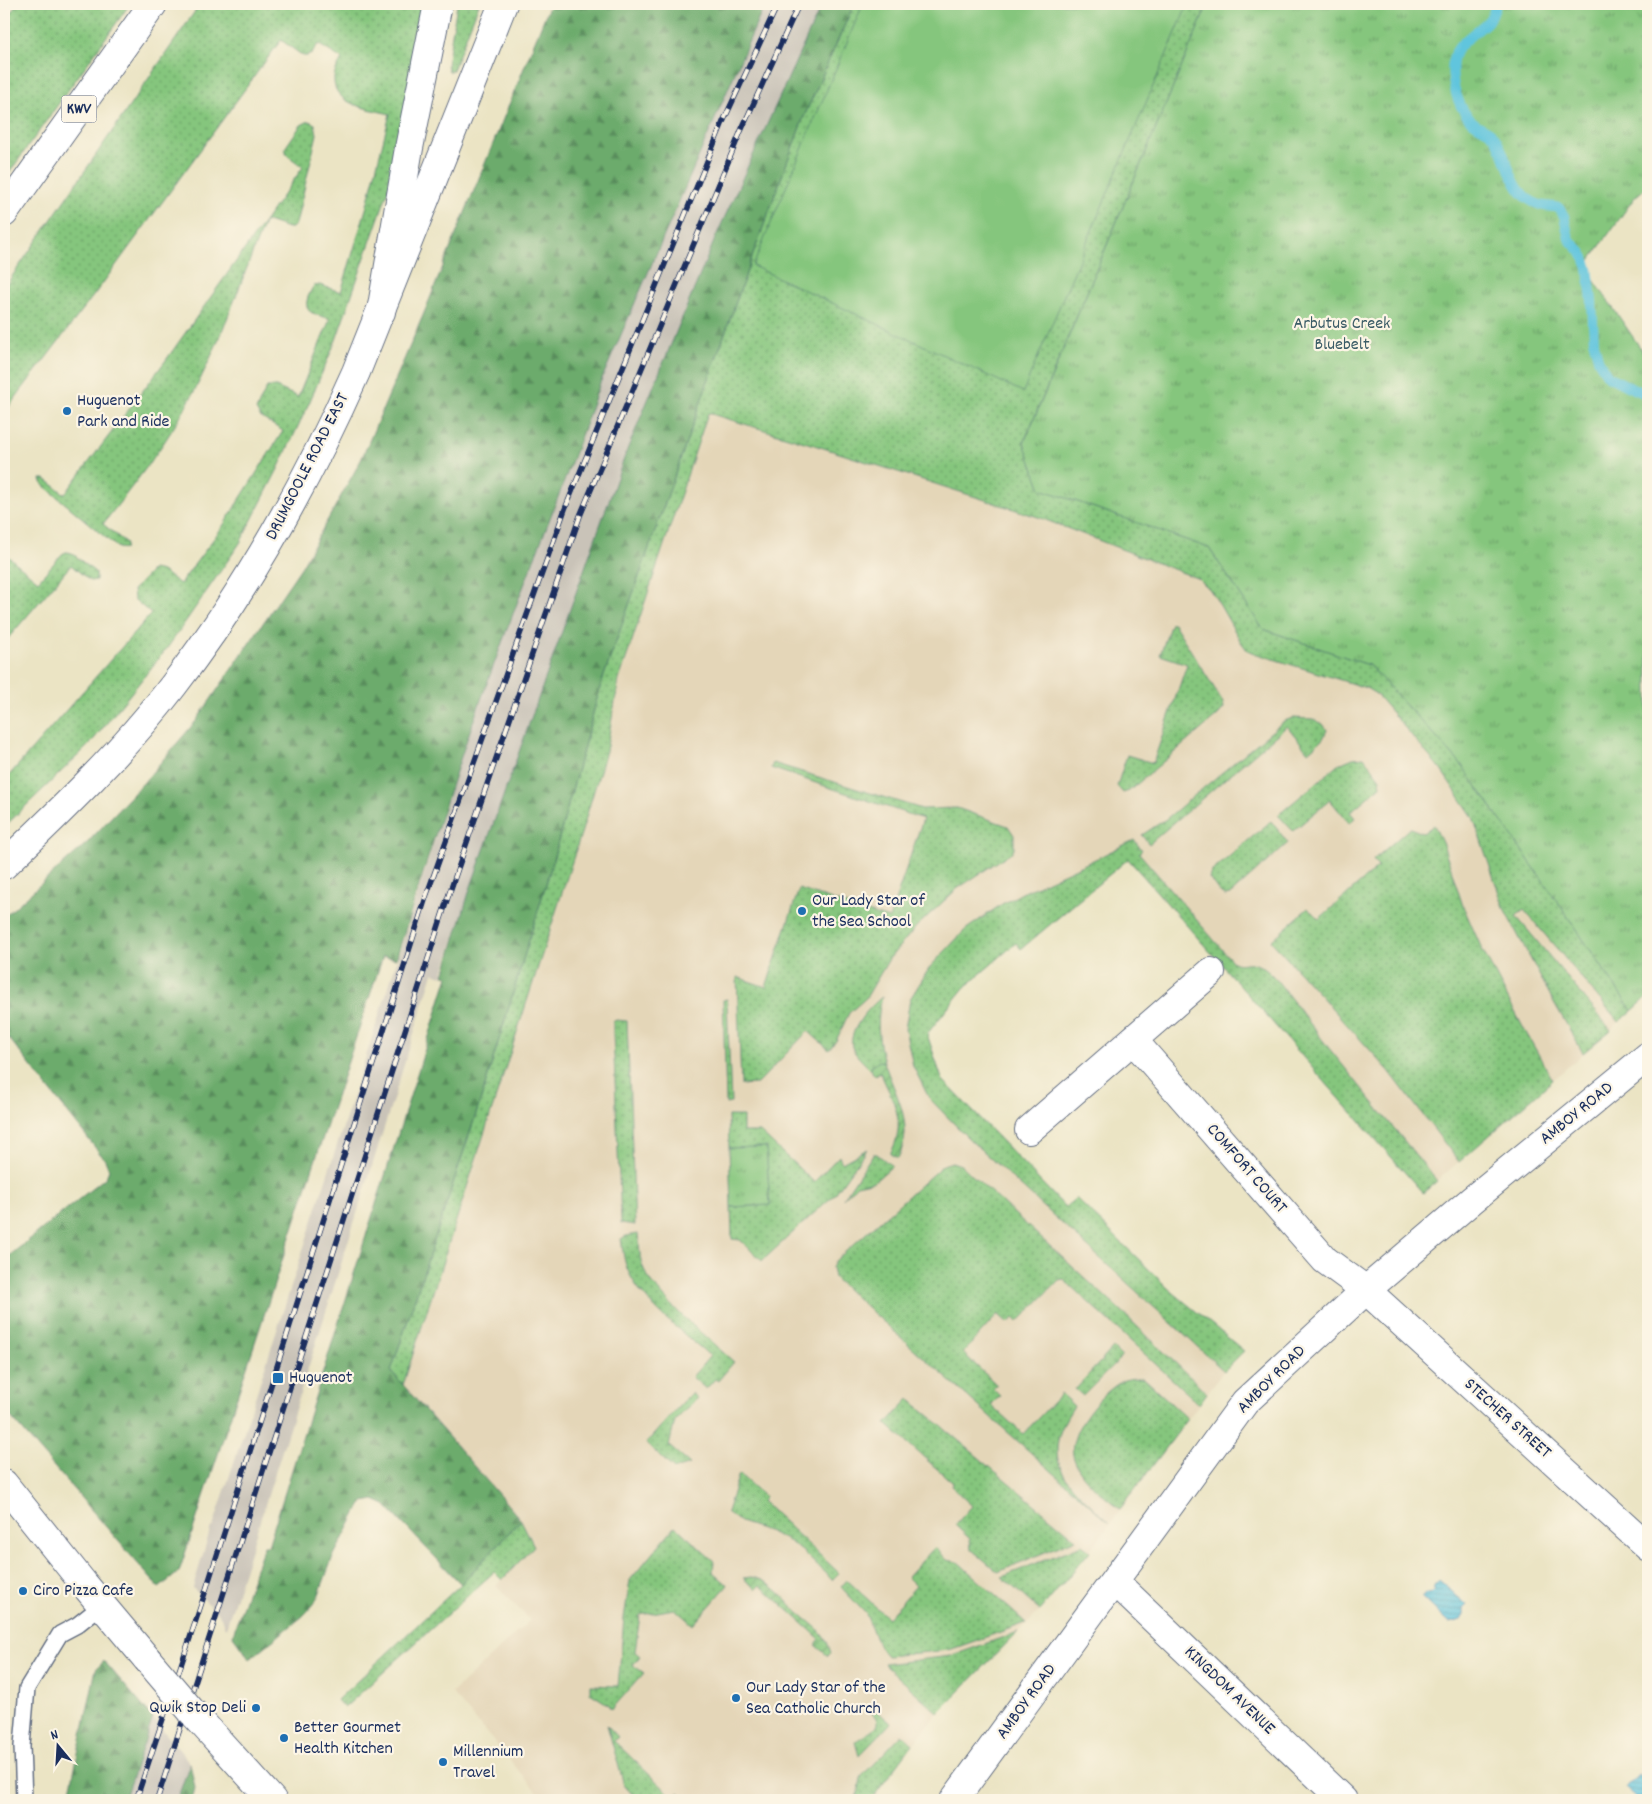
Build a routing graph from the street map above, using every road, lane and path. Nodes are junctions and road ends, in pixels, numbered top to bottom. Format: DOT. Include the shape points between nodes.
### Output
graph roads {
  1 [pos="153,4"];
  2 [pos="438,4"];
  3 [pos="503,4"];
  4 [pos="4,213"];
  5 [pos="381,312"];
  6 [pos="4,865"];
  7 [pos="1211,972"];
  8 [pos="1133,1040"];
  9 [pos="1648,1056"];
  10 [pos="1029,1130"];
  11 [pos="1366,1290"];
  12 [pos="4,1484"];
  13 [pos="1648,1547"];
  14 [pos="1115,1582"];
  15 [pos="102,1605"];
  16 [pos="24,1800"];
  17 [pos="272,1800"];
  18 [pos="954,1800"];
  19 [pos="1343,1800"];
  1 -- 4 [label="main road, KWV"];
  2 -- 5 [label="main road"];
  3 -- 5 [label="main road, DRUMGOOLE ROAD EAST"];
  5 -- 6 [label="main road, DRUMGOOLE ROAD EAST" via="331,428 303,483 207,640 172,687 119,748"];
  7 -- 8 [label="main road"];
  8 -- 10 [label="main road"];
  8 -- 11 [label="main road, COMFORT COURT" via="1325,1260"];
  9 -- 11 [label="main road, AMBOY ROAD"];
  11 -- 13 [label="main road, STECHER STREET"];
  11 -- 14 [label="main road, AMBOY ROAD" via="1245,1402"];
  12 -- 15 [label="main road"];
  14 -- 18 [label="main road, AMBOY ROAD"];
  14 -- 19 [label="main road, KINGDOM AVENUE"];
  15 -- 16 [label="lane" via="60,1634 28,1688 22,1746"];
  15 -- 17 [label="main road, bridge"];
}
